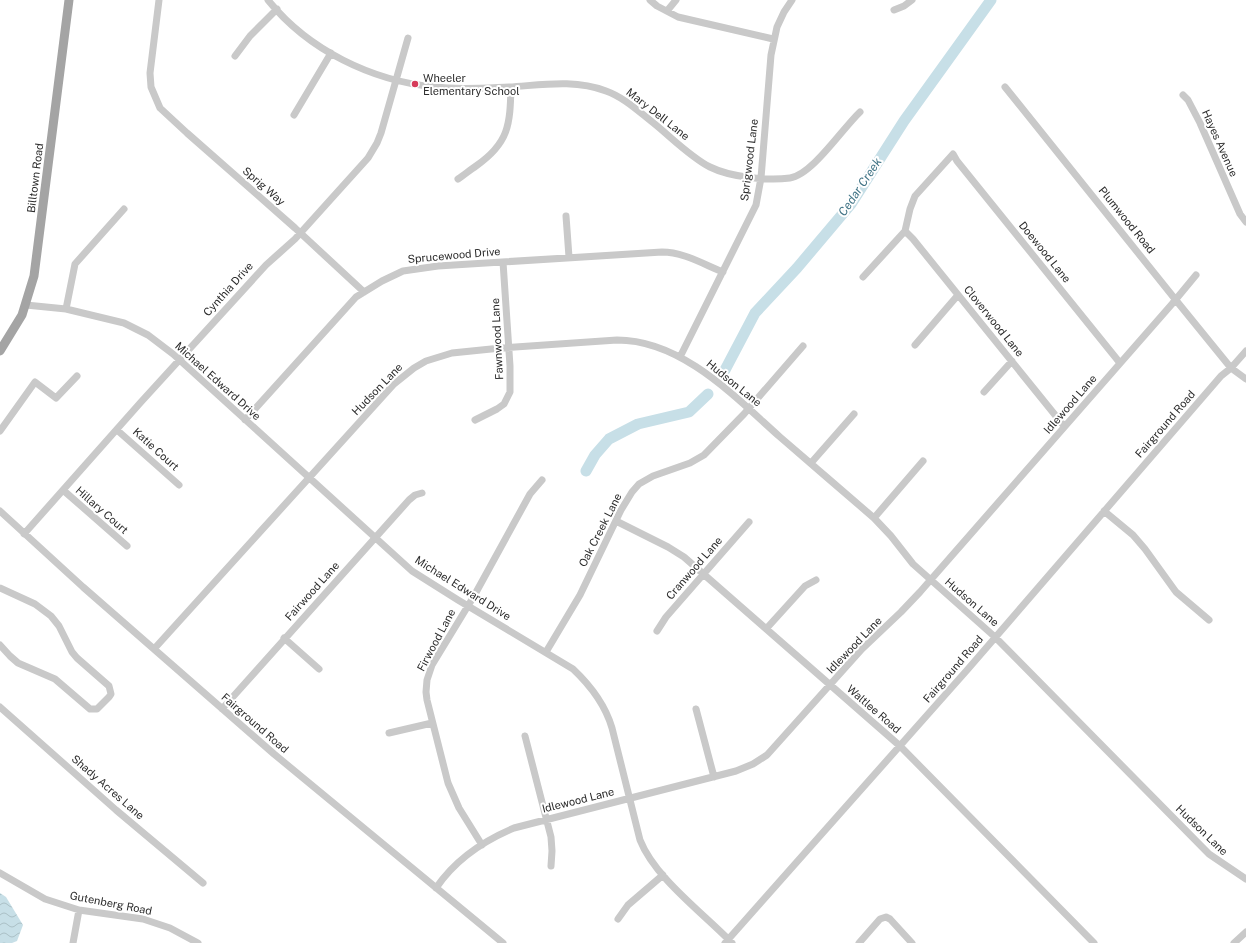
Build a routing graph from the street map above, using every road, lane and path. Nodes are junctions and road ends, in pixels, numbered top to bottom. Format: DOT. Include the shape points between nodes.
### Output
graph roads {
  1 [pos="69,0"];
  2 [pos="159,0"];
  3 [pos="268,0"];
  4 [pos="650,0"];
  5 [pos="676,0"];
  6 [pos="792,0"];
  7 [pos="912,0"];
  8 [pos="276,9"];
  9 [pos="894,10"];
  10 [pos="667,11"];
  11 [pos="408,38"];
  12 [pos="774,40"];
  13 [pos="331,53"];
  14 [pos="235,56"];
  15 [pos="396,80"];
  16 [pos="511,87"];
  17 [pos="1005,87"];
  18 [pos="1183,95"];
  19 [pos="860,112"];
  20 [pos="294,115"];
  21 [pos="761,178"];
  22 [pos="458,179"];
  23 [pos="124,208"];
  24 [pos="566,216"];
  25 [pos="1246,222"];
  26 [pos="905,231"];
  27 [pos="300,233"];
  28 [pos="569,257"];
  29 [pos="503,262"];
  30 [pos="723,272"];
  31 [pos="1196,275"];
  32 [pos="863,277"];
  33 [pos="364,292"];
  34 [pos="958,295"];
  35 [pos="1176,300"];
  36 [pos="26,305"];
  37 [pos="66,309"];
  38 [pos="915,345"];
  39 [pos="803,346"];
  40 [pos="509,348"];
  41 [pos="0,351"];
  42 [pos="1246,351"];
  43 [pos="680,357"];
  44 [pos="179,360"];
  45 [pos="1012,361"];
  46 [pos="1120,363"];
  47 [pos="1232,368"];
  48 [pos="77,376"];
  49 [pos="1246,379"];
  50 [pos="984,392"];
  51 [pos="748,409"];
  52 [pos="854,414"];
  53 [pos="245,420"];
  54 [pos="474,420"];
  55 [pos="1064,426"];
  56 [pos="117,430"];
  57 [pos="0,431"];
  58 [pos="923,461"];
  59 [pos="811,463"];
  60 [pos="309,478"];
  61 [pos="542,480"];
  62 [pos="179,485"];
  63 [pos="63,490"];
  64 [pos="422,493"];
  65 [pos="0,511"];
  66 [pos="1104,511"];
  67 [pos="874,518"];
  68 [pos="616,521"];
  69 [pos="749,522"];
  70 [pos="24,534"];
  71 [pos="375,538"];
  72 [pos="127,546"];
  73 [pos="704,574"];
  74 [pos="816,580"];
  75 [pos="930,580"];
  76 [pos="0,588"];
  77 [pos="467,606"];
  78 [pos="1209,620"];
  79 [pos="766,629"];
  80 [pos="657,631"];
  81 [pos="995,637"];
  82 [pos="284,638"];
  83 [pos="0,645"];
  84 [pos="154,649"];
  85 [pos="546,652"];
  86 [pos="319,669"];
  87 [pos="831,685"];
  88 [pos="0,707"];
  89 [pos="222,709"];
  90 [pos="696,709"];
  91 [pos="432,723"];
  92 [pos="390,733"];
  93 [pos="525,736"];
  94 [pos="900,746"];
  95 [pos="714,777"];
  96 [pos="630,799"];
  97 [pos="546,820"];
  98 [pos="482,845"];
  99 [pos="551,866"];
  100 [pos="0,873"];
  101 [pos="663,875"];
  102 [pos="1246,879"];
  103 [pos="203,883"];
  104 [pos="436,888"];
  105 [pos="79,910"];
  106 [pos="618,920"];
  107 [pos="1246,932"];
  108 [pos="728,942"];
  109 [pos="73,943"];
  110 [pos="198,943"];
  111 [pos="503,943"];
  112 [pos="859,943"];
  113 [pos="912,943"];
  114 [pos="1094,943"];
  115 [pos="1234,943"];
  1 -- 36 [label="main road, Billtown Road" via="37,260"];
  2 -- 27 [label="street, Sprig Way" via="150,74 160,108"];
  3 -- 8 [label="street, Mary Dell Lane"];
  4 -- 10 [label="street"];
  5 -- 10 [label="street"];
  6 -- 12 [label="street, Sprigwood Lane" via="780,21"];
  7 -- 9 [label="street"];
  8 -- 13 [label="street, Mary Dell Lane"];
  8 -- 14 [label="street"];
  10 -- 12 [label="street" via="678,17"];
  11 -- 15 [label="street, Cynthia Drive"];
  12 -- 21 [label="street, Sprigwood Lane"];
  13 -- 15 [label="street, Mary Dell Lane" via="364,70"];
  13 -- 20 [label="street"];
  15 -- 16 [label="street, Mary Dell Lane" via="434,87"];
  15 -- 27 [label="street, Cynthia Drive" via="381,133 372,152"];
  16 -- 21 [label="street, Mary Dell Lane" via="567,83 606,91 626,101 710,167"];
  16 -- 22 [label="street" via="508,126 502,141 490,155"];
  17 -- 35 [label="street, Plumwood Road"];
  18 -- 25 [label="street, Hayes Avenue" via="1200,123 1234,202"];
  19 -- 21 [label="street, Mary Dell Lane" via="805,172 789,178"];
  21 -- 30 [label="street, Sprigwood Lane" via="758,199 752,215"];
  23 -- 37 [label="street" via="78,260"];
  24 -- 28 [label="street"];
  26 -- 32 [label="street"];
  26 -- 34 [label="street, Cloverwood Lane"];
  26 -- 46 [label="street, Doewood Lane" via="915,196 953,154"];
  27 -- 33 [label="street, Sprig Way"];
  27 -- 44 [label="street, Cynthia Drive" via="266,265"];
  28 -- 29 [label="street, Sprucewood Drive"];
  28 -- 30 [label="street, Sprucewood Drive" via="669,252"];
  29 -- 33 [label="street, Sprucewood Drive" via="403,271"];
  29 -- 40 [label="street, Fawnwood Lane"];
  30 -- 43 [label="street, Sprigwood Lane"];
  31 -- 35 [label="street, Idlewood Lane"];
  33 -- 53 [label="street, Sprucewood Drive"];
  34 -- 38 [label="street"];
  34 -- 45 [label="street, Cloverwood Lane"];
  35 -- 46 [label="street, Idlewood Lane"];
  35 -- 47 [label="street, Plumwood Road"];
  36 -- 37 [label="street, Michael Edward Drive"];
  36 -- 41 [label="main road, Billtown Road"];
  37 -- 44 [label="street, Michael Edward Drive" via="130,325 148,335"];
  39 -- 51 [label="street, Oak Creek Lane"];
  40 -- 43 [label="street, Hudson Lane" via="630,340 653,345"];
  40 -- 54 [label="street, Fawnwood Lane" via="509,396 497,409"];
  40 -- 60 [label="street, Hudson Lane" via="443,354 414,368 394,384"];
  42 -- 47 [label="street, Fairground Road"];
  43 -- 51 [label="street, Hudson Lane" via="703,371"];
  44 -- 53 [label="street, Michael Edward Drive"];
  44 -- 56 [label="street, Cynthia Drive"];
  45 -- 50 [label="street"];
  45 -- 55 [label="street, Cloverwood Lane"];
  46 -- 55 [label="street, Idlewood Lane"];
  47 -- 49 [label="street"];
  47 -- 66 [label="street, Fairground Road" via="1221,376"];
  48 -- 57 [label="street" via="56,398 35,382"];
  51 -- 59 [label="street, Hudson Lane"];
  51 -- 68 [label="street, Oak Creek Lane" via="704,455 639,484 625,502"];
  52 -- 59 [label="street"];
  53 -- 60 [label="street, Michael Edward Drive"];
  55 -- 75 [label="street, Idlewood Lane"];
  56 -- 62 [label="street, Katie Court"];
  56 -- 63 [label="street, Cynthia Drive"];
  58 -- 67 [label="street"];
  59 -- 67 [label="street, Hudson Lane"];
  60 -- 71 [label="street, Michael Edward Drive"];
  60 -- 84 [label="street, Hudson Lane"];
  61 -- 77 [label="street, Firwood Lane" via="530,494"];
  63 -- 70 [label="street, Cynthia Drive"];
  63 -- 72 [label="street, Hillary Court"];
  64 -- 71 [label="street, Fairwood Lane" via="409,500"];
  65 -- 70 [label="street, Fairground Road"];
  66 -- 78 [label="street" via="1133,535 1176,592"];
  66 -- 81 [label="street, Fairground Road"];
  67 -- 75 [label="street, Hudson Lane"];
  68 -- 73 [label="street, Waltlee Road" via="668,546"];
  68 -- 85 [label="street, Oak Creek Lane" via="580,595"];
  69 -- 73 [label="street, Cranwood Lane"];
  70 -- 84 [label="street, Fairground Road"];
  71 -- 77 [label="street, Michael Edward Drive" via="412,571"];
  71 -- 82 [label="street, Fairwood Lane"];
  73 -- 79 [label="street, Waltlee Road"];
  73 -- 80 [label="street, Cranwood Lane"];
  74 -- 79 [label="street" via="805,586"];
  75 -- 81 [label="street, Hudson Lane"];
  75 -- 87 [label="street, Idlewood Lane"];
  76 -- 83 [label="street" via="34,604 51,616 77,658 109,686 109,697 97,709 90,709 55,679 18,662"];
  77 -- 85 [label="street, Michael Edward Drive"];
  77 -- 91 [label="street, Firwood Lane" via="427,680 426,692"];
  79 -- 87 [label="street, Waltlee Road"];
  81 -- 94 [label="street, Fairground Road"];
  81 -- 102 [label="street, Hudson Lane" via="1209,854"];
  82 -- 86 [label="street"];
  82 -- 89 [label="street, Fairwood Lane"];
  84 -- 89 [label="street, Fairground Road"];
  85 -- 96 [label="street, Michael Edward Drive" via="587,682 606,712"];
  87 -- 94 [label="street, Waltlee Road"];
  87 -- 95 [label="street, Idlewood Lane" via="767,755 746,768"];
  88 -- 103 [label="street, Shady Acres Lane"];
  89 -- 104 [label="street, Fairground Road"];
  90 -- 95 [label="street"];
  91 -- 92 [label="street"];
  91 -- 98 [label="street, Firwood Lane" via="452,793"];
  93 -- 97 [label="street"];
  94 -- 108 [label="street, Fairground Road"];
  94 -- 114 [label="street, Waltlee Road"];
  95 -- 96 [label="street, Idlewood Lane"];
  96 -- 97 [label="street, Idlewood Lane"];
  96 -- 101 [label="street, Michael Edward Drive" via="640,840"];
  97 -- 98 [label="street, Idlewood Lane" via="514,828"];
  97 -- 99 [label="street" via="551,837"];
  98 -- 104 [label="street, Idlewood Lane" via="456,864"];
  100 -- 105 [label="street, Gutenberg Road" via="45,899"];
  101 -- 106 [label="street" via="628,905"];
  101 -- 108 [label="street, Michael Edward Drive"];
  104 -- 111 [label="street, Fairground Road"];
  105 -- 109 [label="street"];
  105 -- 110 [label="street, Gutenberg Road" via="143,919 170,928"];
  107 -- 115 [label="street"];
  112 -- 113 [label="street" via="880,919 886,917"];
}
